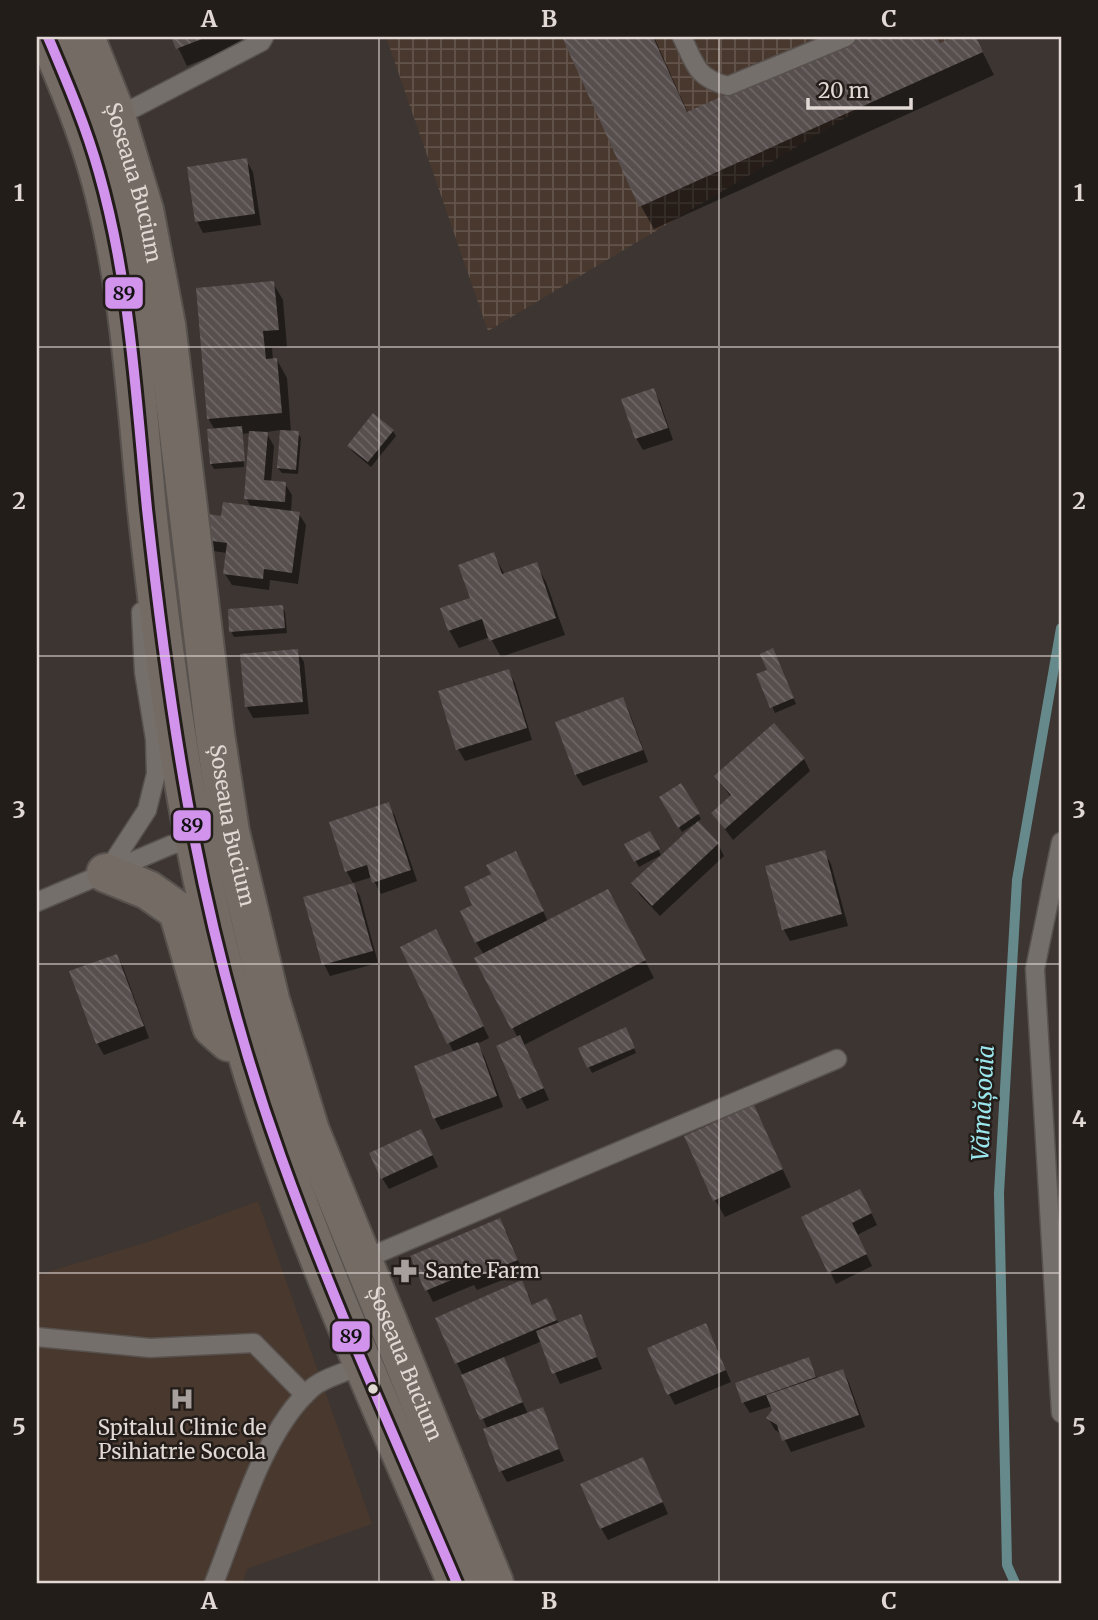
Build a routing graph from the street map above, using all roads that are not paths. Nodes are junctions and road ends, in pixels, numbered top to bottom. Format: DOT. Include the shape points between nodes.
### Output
graph roads {
  1 [pos="48,37"];
  2 [pos="85,37"];
  3 [pos="264,37"];
  4 [pos="682,37"];
  5 [pos="846,37"];
  6 [pos="99,120"];
  7 [pos="137,399"];
  8 [pos="212,836"];
  9 [pos="1061,842"];
  10 [pos="106,873"];
  11 [pos="37,902"];
  12 [pos="837,1059"];
  13 [pos="249,1060"];
  14 [pos="362,1260"];
  15 [pos="37,1337"];
  16 [pos="382,1358"];
  17 [pos="306,1395"];
  18 [pos="1061,1413"];
  19 [pos="214,1583"];
  20 [pos="457,1583"];
  21 [pos="494,1583"];
  1 -- 6 [label="main road, Șoseaua Bucium"];
  2 -- 6 [label="main road, Șoseaua Bucium"];
  3 -- 6 [label="lane" via="136,107"];
  4 -- 5 [label="lane" via="699,72 711,82 728,86"];
  6 -- 7 [label="main road, Șoseaua Bucium" via="99,174 120,265"];
  6 -- 8 [label="main road, Șoseaua Bucium" via="144,210 166,325 215,734"];
  7 -- 8 [label="main road, Șoseaua Bucium" via="175,724"];
  7 -- 10 [label="lane" via="144,659 156,774 147,810"];
  8 -- 10 [label="lane" via="171,845"];
  8 -- 13 [label="main road, Șoseaua Bucium" via="223,967"];
  8 -- 14 [label="main road, Șoseaua Bucium" via="271,1000 310,1131"];
  9 -- 18 [label="lane" via="1035,969"];
  10 -- 11 [label="lane"];
  10 -- 13 [label="main road" via="148,890 178,912 212,1027"];
  12 -- 14 [label="lane"];
  13 -- 16 [label="main road, Șoseaua Bucium" via="307,1225"];
  14 -- 16 [label="main road, Șoseaua Bucium"];
  15 -- 17 [label="lane" via="150,1348 254,1343"];
  16 -- 17 [label="lane" via="314,1385"];
  16 -- 20 [label="main road, Șoseaua Bucium"];
  16 -- 21 [label="main road, Șoseaua Bucium"];
  17 -- 19 [label="lane" via="287,1414 257,1474"];
}
